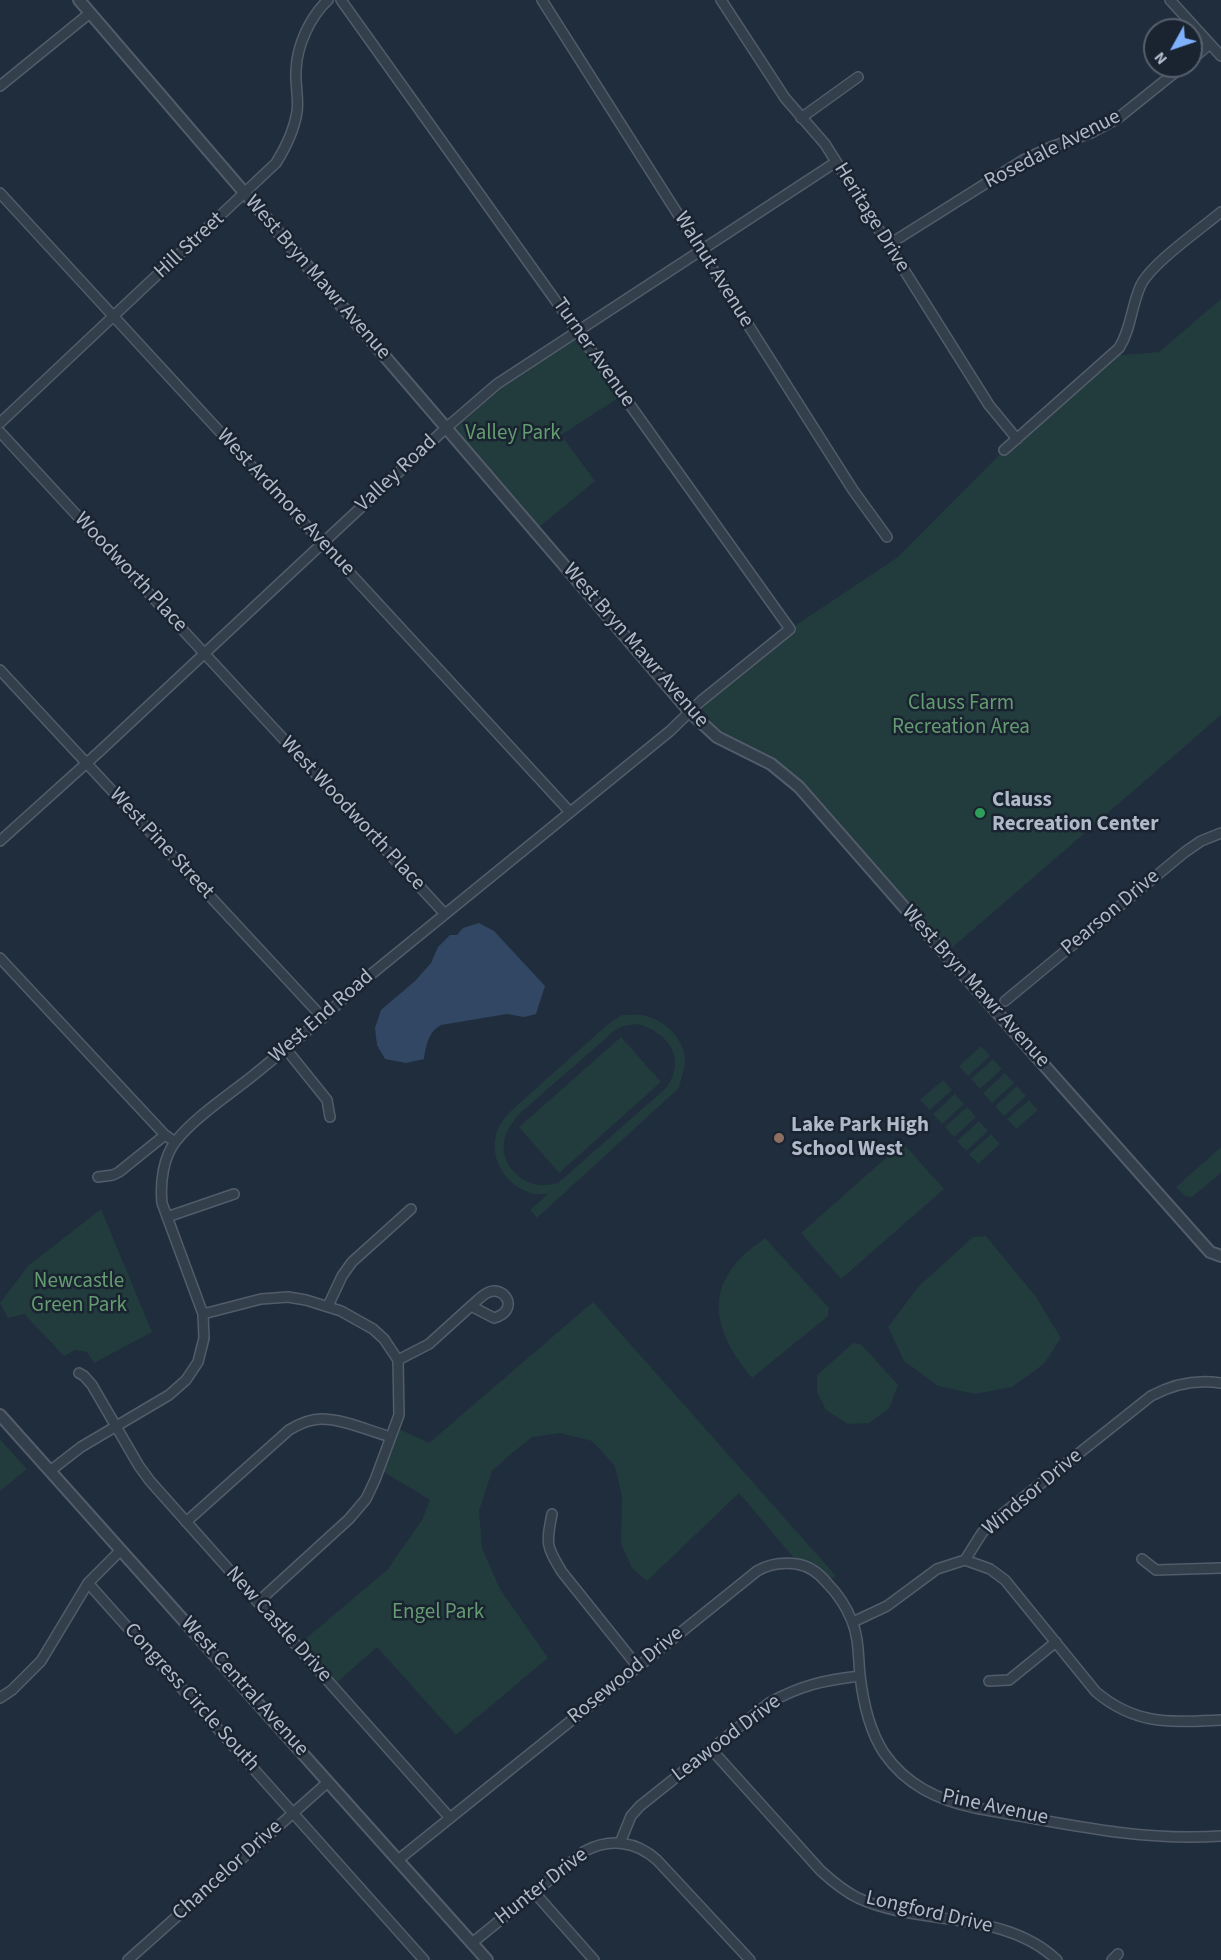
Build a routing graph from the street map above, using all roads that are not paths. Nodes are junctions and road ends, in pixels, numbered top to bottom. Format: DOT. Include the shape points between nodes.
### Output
graph roads {
  1 [pos="79,0"];
  2 [pos="328,0"];
  3 [pos="341,0"];
  4 [pos="543,0"];
  5 [pos="1170,0"];
  6 [pos="724,1"];
  7 [pos="90,13"];
  8 [pos="1210,44"];
  9 [pos="1203,50"];
  10 [pos="1221,56"];
  11 [pos="858,77"];
  12 [pos="1169,78"];
  13 [pos="0,86"];
  14 [pos="801,118"];
  15 [pos="836,162"];
  16 [pos="0,193"];
  17 [pos="245,194"];
  18 [pos="1221,212"];
  19 [pos="888,245"];
  20 [pos="700,250"];
  21 [pos="114,317"];
  22 [pos="578,331"];
  23 [pos="0,423"];
  24 [pos="446,428"];
  25 [pos="0,432"];
  26 [pos="1017,439"];
  27 [pos="1004,450"];
  28 [pos="888,537"];
  29 [pos="323,543"];
  30 [pos="790,629"];
  31 [pos="204,654"];
  32 [pos="0,670"];
  33 [pos="690,712"];
  34 [pos="259,713"];
  35 [pos="86,763"];
  36 [pos="570,812"];
  37 [pos="1221,833"];
  38 [pos="0,841"];
  39 [pos="445,914"];
  40 [pos="0,958"];
  41 [pos="1005,1001"];
  42 [pos="323,1018"];
  43 [pos="286,1049"];
  44 [pos="330,1117"];
  45 [pos="165,1135"];
  46 [pos="175,1142"];
  47 [pos="98,1177"];
  48 [pos="234,1194"];
  49 [pos="411,1209"];
  50 [pos="167,1218"];
  51 [pos="1221,1256"];
  52 [pos="328,1306"];
  53 [pos="471,1306"];
  54 [pos="203,1314"];
  55 [pos="398,1360"];
  56 [pos="79,1373"];
  57 [pos="1221,1383"];
  58 [pos="0,1415"];
  59 [pos="116,1426"];
  60 [pos="391,1437"];
  61 [pos="50,1471"];
  62 [pos="552,1514"];
  63 [pos="186,1522"];
  64 [pos="121,1550"];
  65 [pos="1142,1559"];
  66 [pos="965,1560"];
  67 [pos="1221,1568"];
  68 [pos="88,1583"];
  69 [pos="258,1602"];
  70 [pos="853,1622"];
  71 [pos="1056,1642"];
  72 [pos="638,1667"];
  73 [pos="860,1676"];
  74 [pos="989,1681"];
  75 [pos="0,1698"];
  76 [pos="1221,1720"];
  77 [pos="711,1749"];
  78 [pos="328,1782"];
  79 [pos="293,1813"];
  80 [pos="450,1818"];
  81 [pos="1221,1836"];
  82 [pos="620,1843"];
  83 [pos="398,1860"];
  84 [pos="534,1892"];
  85 [pos="472,1942"];
  86 [pos="129,1960"];
  87 [pos="424,1960"];
  88 [pos="487,1960"];
  89 [pos="594,1960"];
  90 [pos="750,1960"];
  91 [pos="1057,1960"];
  1 -- 7 [label="street, West Bryn Mawr Avenue"];
  2 -- 17 [label="street, Hill Street" via="311,21 302,43 296,69 297,110 288,144 276,164"];
  3 -- 22 [label="street, Turner Avenue"];
  4 -- 20 [label="street, Walnut Avenue"];
  5 -- 8 [label="street"];
  6 -- 14 [label="street, Heritage Drive"];
  7 -- 13 [label="street"];
  7 -- 17 [label="street, West Bryn Mawr Avenue"];
  8 -- 9 [label="street"];
  8 -- 10 [label="street"];
  11 -- 14 [label="street"];
  12 -- 19 [label="street, Rosedale Avenue" via="1109,124 1023,160"];
  14 -- 15 [label="street, Heritage Drive"];
  15 -- 19 [label="street, Heritage Drive"];
  15 -- 20 [label="street, Valley Road"];
  16 -- 21 [label="street, West Ardmore Avenue"];
  17 -- 21 [label="street, Hill Street"];
  17 -- 24 [label="street, West Bryn Mawr Avenue"];
  18 -- 26 [label="street" via="1144,279 1119,348"];
  19 -- 26 [label="street, Heritage Drive" via="989,405"];
  20 -- 22 [label="street, Valley Road"];
  20 -- 28 [label="street, Walnut Avenue" via="853,490"];
  21 -- 23 [label="street, Hill Street"];
  21 -- 29 [label="street, West Ardmore Avenue"];
  22 -- 24 [label="street, Valley Road" via="497,384"];
  22 -- 30 [label="street, Turner Avenue"];
  24 -- 29 [label="street, Valley Road"];
  24 -- 33 [label="street, West Bryn Mawr Avenue"];
  25 -- 31 [label="street, Woodworth Place"];
  26 -- 27 [label="street"];
  29 -- 31 [label="street, Valley Road"];
  29 -- 36 [label="street, West Ardmore Avenue"];
  30 -- 33 [label="street, West End Road"];
  31 -- 34 [label="street, Woodworth Place"];
  31 -- 35 [label="street, Valley Road"];
  32 -- 35 [label="street, West Pine Street"];
  33 -- 36 [label="street, West End Road"];
  33 -- 51 [label="street, West Bryn Mawr Avenue" via="717,737 771,764 799,787 1210,1252"];
  34 -- 39 [label="street, West Woodworth Place"];
  35 -- 38 [label="street, Valley Road"];
  35 -- 42 [label="street, West Pine Street"];
  36 -- 39 [label="street, West End Road"];
  37 -- 41 [label="street, Pearson Drive" via="1185,852"];
  39 -- 42 [label="street, West End Road"];
  40 -- 45 [label="street"];
  42 -- 43 [label="street, West End Road"];
  43 -- 44 [label="street" via="327,1100"];
  43 -- 46 [label="street, West End Road"];
  45 -- 46 [label="street"];
  45 -- 47 [label="street" via="119,1172"];
  46 -- 50 [label="street, West End Road" via="161,1185"];
  48 -- 50 [label="street"];
  49 -- 52 [label="street" via="352,1262"];
  50 -- 54 [label="street, West End Road"];
  52 -- 54 [label="street" via="288,1297 246,1302"];
  52 -- 55 [label="street" via="373,1329"];
  53 -- 55 [label="street" via="429,1344"];
  54 -- 59 [label="street, West End Road" via="202,1347 191,1374 169,1395"];
  55 -- 60 [label="street" via="399,1415"];
  56 -- 59 [label="street, New Castle Drive" via="92,1385"];
  57 -- 66 [label="street, Windsor Drive" via="1203,1380 1180,1384 1146,1399 990,1524"];
  58 -- 61 [label="street, West Central Avenue"];
  59 -- 61 [label="street, West End Road"];
  59 -- 63 [label="street, New Castle Drive" via="144,1473"];
  60 -- 63 [label="street" via="320,1419 303,1422 289,1430"];
  60 -- 69 [label="street" via="360,1507"];
  61 -- 64 [label="street, West Central Avenue"];
  62 -- 72 [label="street" via="546,1540 553,1558"];
  63 -- 69 [label="street, New Castle Drive"];
  64 -- 68 [label="street"];
  64 -- 78 [label="street, West Central Avenue"];
  65 -- 67 [label="street" via="1156,1570"];
  66 -- 70 [label="street" via="937,1569 887,1606"];
  66 -- 71 [label="street" via="990,1569 1005,1580"];
  68 -- 75 [label="street" via="41,1660"];
  68 -- 79 [label="street, Congress Circle South"];
  69 -- 80 [label="street, New Castle Drive"];
  70 -- 72 [label="street, Rosewood Drive" via="839,1596 811,1569 799,1564 772,1565 757,1571"];
  70 -- 73 [label="street, Pine Avenue"];
  71 -- 74 [label="street" via="1009,1680"];
  71 -- 76 [label="street" via="1096,1692 1121,1710 1168,1722"];
  72 -- 80 [label="street, Rosewood Drive"];
  73 -- 77 [label="street, Leawood Drive" via="810,1683 788,1692"];
  73 -- 81 [label="street, Pine Avenue" via="868,1719 884,1752 900,1772 932,1795 975,1808 1142,1836"];
  77 -- 82 [label="street, Leawood Drive" via="640,1806 631,1816"];
  77 -- 91 [label="street, Longford Drive" via="838,1886 878,1905 1008,1931 1040,1946"];
  78 -- 79 [label="street, Chancelor Drive"];
  78 -- 83 [label="street, West Central Avenue"];
  79 -- 86 [label="street, Chancelor Drive"];
  79 -- 87 [label="street, Congress Circle South"];
  80 -- 83 [label="street, Rosewood Drive"];
  82 -- 84 [label="street, Hunter Drive" via="585,1851"];
  82 -- 90 [label="street, Hunter Drive" via="644,1849 657,1860"];
  83 -- 85 [label="street, West Central Avenue"];
  84 -- 85 [label="street, Hunter Drive"];
  84 -- 89 [label="street"];
  85 -- 88 [label="street, West Central Avenue"];
}
